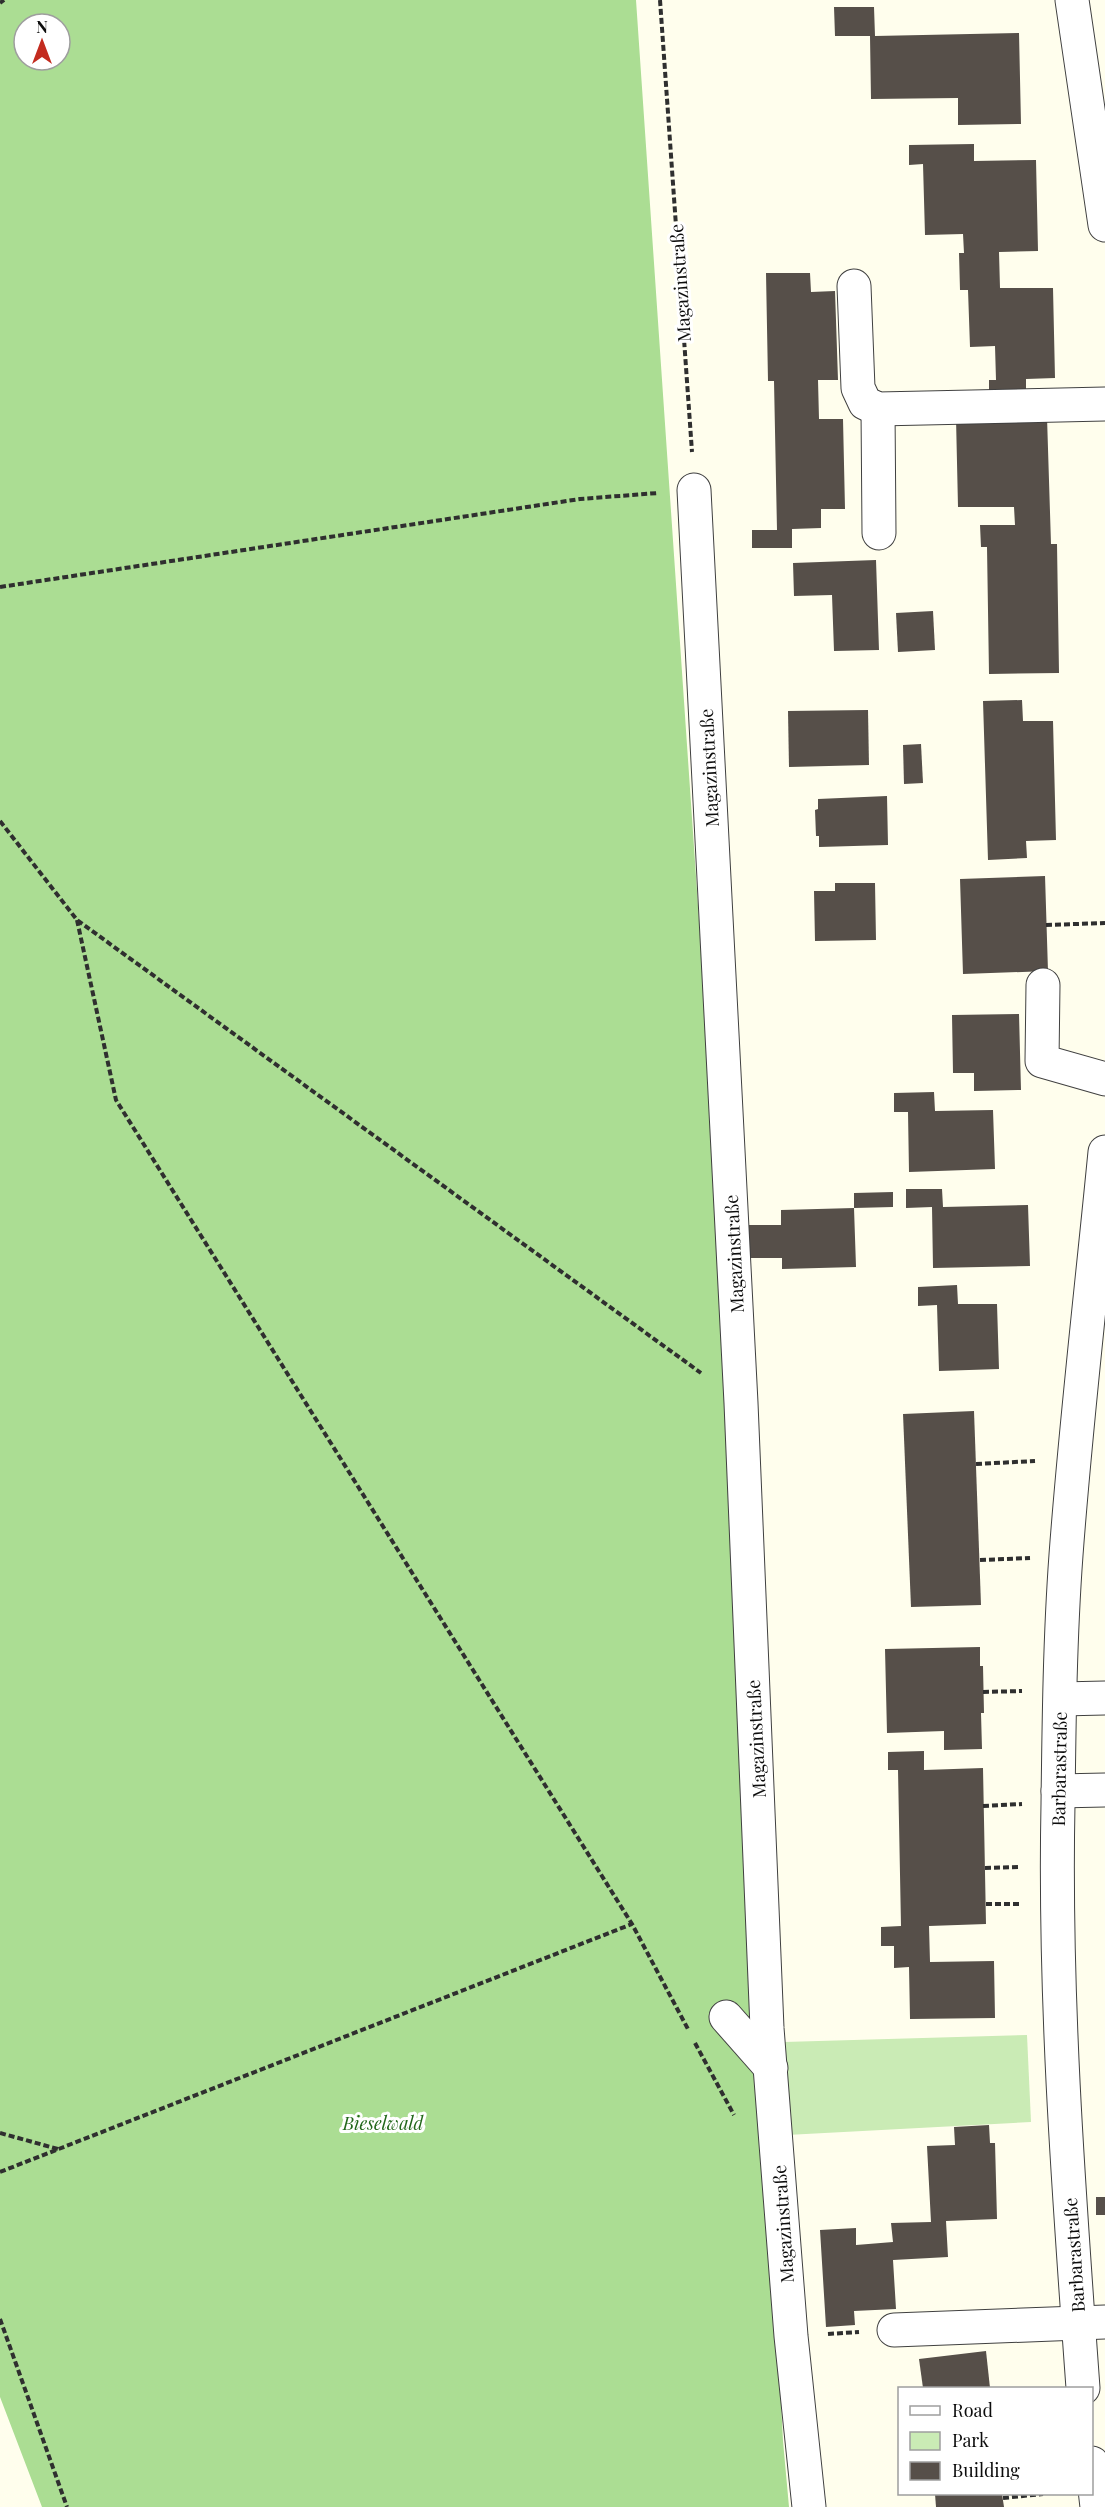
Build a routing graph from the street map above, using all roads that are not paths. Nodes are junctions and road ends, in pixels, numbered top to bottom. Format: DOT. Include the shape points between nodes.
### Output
graph roads {
  1 [pos="1072,0"];
  2 [pos="1105,224"];
  3 [pos="854,286"];
  4 [pos="1105,404"];
  5 [pos="878,409"];
  6 [pos="694,490"];
  7 [pos="879,533"];
  8 [pos="1043,985"];
  9 [pos="1105,1079"];
  10 [pos="1105,1152"];
  11 [pos="1093,1381"];
  12 [pos="1105,1698"];
  13 [pos="1061,1700"];
  14 [pos="1105,1790"];
  15 [pos="1058,1791"];
  16 [pos="726,2017"];
  17 [pos="771,2068"];
  18 [pos="1092,2322"];
  19 [pos="894,2330"];
  20 [pos="1083,2387"];
  21 [pos="1093,2472"];
  22 [pos="809,2507"];
  23 [pos="1097,2507"];
  1 -- 2 [label="street"];
  3 -- 5 [label="street" via="858,388 865,402"];
  4 -- 5 [label="street"];
  5 -- 7 [label="street"];
  6 -- 17 [label="street, Magazinstraße"];
  8 -- 9 [label="street" via="1042,1061"];
  10 -- 11 [label="street, Barbarastraße"];
  11 -- 13 [label="street, Barbarastraße" via="1074,1460"];
  12 -- 13 [label="street"];
  13 -- 15 [label="street, Barbarastraße"];
  14 -- 15 [label="street"];
  15 -- 18 [label="street, Barbarastraße" via="1061,1992"];
  16 -- 17 [label="street"];
  17 -- 22 [label="street, Magazinstraße" via="791,2336"];
  18 -- 19 [label="street"];
  18 -- 20 [label="street, Barbarastraße"];
  21 -- 23 [label="street"];
}
